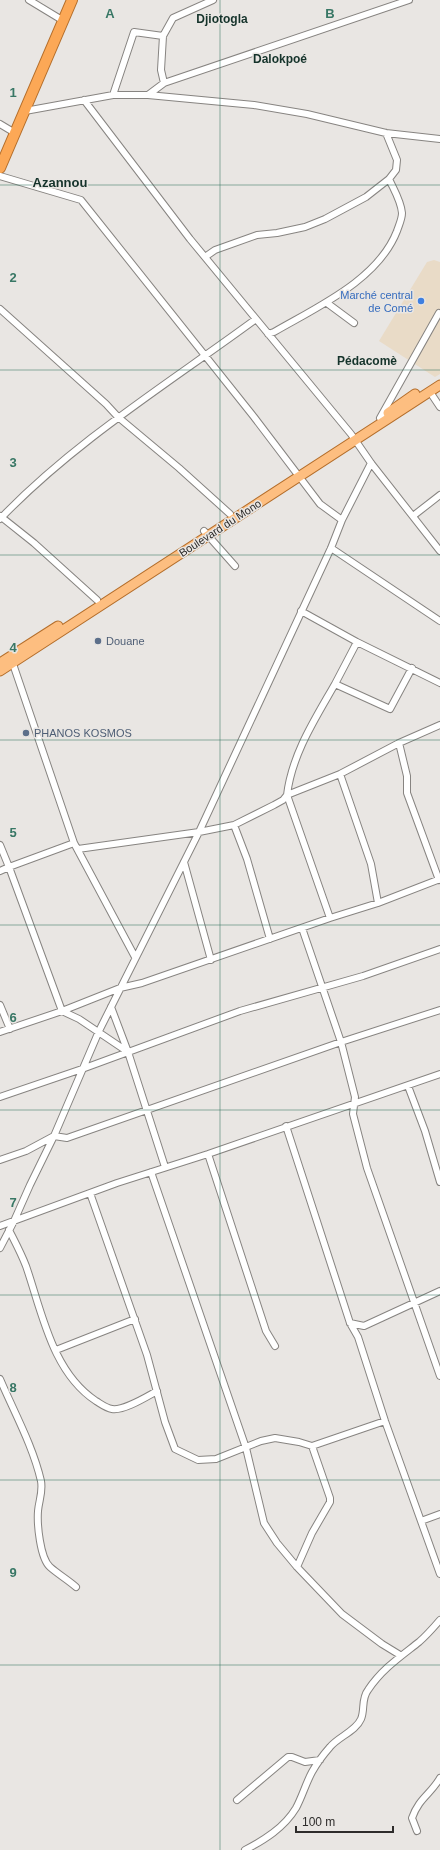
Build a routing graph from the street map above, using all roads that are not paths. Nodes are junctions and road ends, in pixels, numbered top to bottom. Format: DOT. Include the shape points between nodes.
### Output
graph roads {
  1 [pos="29,0"];
  2 [pos="72,0"];
  3 [pos="212,0"];
  4 [pos="409,0"];
  5 [pos="62,20"];
  6 [pos="163,36"];
  7 [pos="164,83"];
  8 [pos="113,95"];
  9 [pos="148,95"];
  10 [pos="84,100"];
  11 [pos="25,112"];
  12 [pos="0,124"];
  13 [pos="15,133"];
  14 [pos="386,133"];
  15 [pos="440,139"];
  16 [pos="0,168"];
  17 [pos="0,176"];
  18 [pos="389,179"];
  19 [pos="204,257"];
  20 [pos="327,303"];
  21 [pos="0,309"];
  22 [pos="439,313"];
  23 [pos="256,319"];
  24 [pos="354,323"];
  25 [pos="268,334"];
  26 [pos="205,356"];
  27 [pos="440,378"];
  28 [pos="440,385"];
  29 [pos="430,392"];
  30 [pos="440,407"];
  31 [pos="118,417"];
  32 [pos="380,418"];
  33 [pos="353,437"];
  34 [pos="371,463"];
  35 [pos="298,473"];
  36 [pos="440,495"];
  37 [pos="230,514"];
  38 [pos="413,516"];
  39 [pos="0,518"];
  40 [pos="342,520"];
  41 [pos="206,534"];
  42 [pos="331,548"];
  43 [pos="440,551"];
  44 [pos="236,566"];
  45 [pos="97,600"];
  46 [pos="301,611"];
  47 [pos="440,621"];
  48 [pos="357,642"];
  49 [pos="12,659"];
  50 [pos="0,663"];
  51 [pos="412,668"];
  52 [pos="0,671"];
  53 [pos="440,683"];
  54 [pos="335,684"];
  55 [pos="440,726"];
  56 [pos="400,743"];
  57 [pos="340,774"];
  58 [pos="286,795"];
  59 [pos="234,825"];
  60 [pos="199,832"];
  61 [pos="74,843"];
  62 [pos="0,845"];
  63 [pos="78,849"];
  64 [pos="184,862"];
  65 [pos="9,867"];
  66 [pos="0,871"];
  67 [pos="439,880"];
  68 [pos="378,903"];
  69 [pos="330,918"];
  70 [pos="302,928"];
  71 [pos="270,939"];
  72 [pos="440,949"];
  73 [pos="135,957"];
  74 [pos="211,960"];
  75 [pos="323,987"];
  76 [pos="120,988"];
  77 [pos="0,1005"];
  78 [pos="111,1007"];
  79 [pos="440,1010"];
  80 [pos="62,1011"];
  81 [pos="10,1029"];
  82 [pos="98,1031"];
  83 [pos="0,1032"];
  84 [pos="341,1042"];
  85 [pos="128,1052"];
  86 [pos="82,1069"];
  87 [pos="440,1074"];
  88 [pos="408,1086"];
  89 [pos="0,1097"];
  90 [pos="355,1104"];
  91 [pos="146,1109"];
  92 [pos="286,1126"];
  93 [pos="54,1136"];
  94 [pos="208,1154"];
  95 [pos="0,1160"];
  96 [pos="164,1167"];
  97 [pos="151,1172"];
  98 [pos="440,1182"];
  99 [pos="90,1193"];
  100 [pos="14,1221"];
  101 [pos="0,1226"];
  102 [pos="9,1230"];
  103 [pos="0,1248"];
  104 [pos="440,1291"];
  105 [pos="415,1302"];
  106 [pos="134,1319"];
  107 [pos="350,1323"];
  108 [pos="364,1326"];
  109 [pos="358,1337"];
  110 [pos="275,1346"];
  111 [pos="56,1350"];
  112 [pos="440,1376"];
  113 [pos="0,1379"];
  114 [pos="157,1391"];
  115 [pos="385,1420"];
  116 [pos="312,1446"];
  117 [pos="246,1448"];
  118 [pos="440,1514"];
  119 [pos="421,1520"];
  120 [pos="297,1567"];
  121 [pos="440,1574"];
  122 [pos="76,1587"];
  123 [pos="440,1620"];
  124 [pos="400,1655"];
  125 [pos="320,1760"];
  126 [pos="440,1778"];
  127 [pos="237,1800"];
  128 [pos="417,1831"];
  129 [pos="245,1850"];
  1 -- 5 [label="street"];
  2 -- 5 [label="highway"];
  3 -- 6 [label="street" via="173,18"];
  4 -- 7 [label="street"];
  5 -- 11 [label="highway"];
  6 -- 7 [label="street" via="161,70"];
  6 -- 8 [label="street" via="134,32"];
  7 -- 9 [label="street"];
  8 -- 9 [label="street"];
  8 -- 10 [label="street"];
  9 -- 14 [label="street" via="254,105 307,114"];
  10 -- 11 [label="street"];
  10 -- 19 [label="street"];
  11 -- 13 [label="highway"];
  12 -- 13 [label="street"];
  13 -- 16 [label="highway"];
  14 -- 15 [label="street"];
  14 -- 18 [label="street" via="397,160 396,170"];
  17 -- 26 [label="street" via="81,200"];
  18 -- 19 [label="street" via="366,197 318,222 277,233 256,235 215,250"];
  18 -- 20 [label="street" via="402,210 392,242 384,256"];
  19 -- 23 [label="street"];
  20 -- 24 [label="street"];
  20 -- 25 [label="street"];
  21 -- 31 [label="street"];
  22 -- 32 [label="street"];
  23 -- 25 [label="street"];
  23 -- 26 [label="street"];
  25 -- 33 [label="street"];
  26 -- 31 [label="street"];
  26 -- 35 [label="street"];
  27 -- 32 [label="main road, Boulevard du Mono"];
  28 -- 29 [label="main road, Boulevard du Mono"];
  29 -- 30 [label="street"];
  29 -- 33 [label="main road, Boulevard du Mono"];
  31 -- 37 [label="street" via="180,468"];
  31 -- 39 [label="street" via="29,490"];
  32 -- 33 [label="main road, Boulevard du Mono"];
  33 -- 34 [label="street"];
  33 -- 35 [label="main road, Boulevard du Mono"];
  34 -- 38 [label="street"];
  34 -- 40 [label="street"];
  35 -- 37 [label="main road, Boulevard du Mono"];
  35 -- 40 [label="street" via="320,504"];
  35 -- 41 [label="main road, Boulevard du Mono"];
  36 -- 38 [label="street"];
  37 -- 41 [label="main road, Boulevard du Mono"];
  38 -- 43 [label="street"];
  39 -- 45 [label="street" via="34,543"];
  40 -- 42 [label="street"];
  41 -- 44 [label="street"];
  41 -- 45 [label="main road, Boulevard du Mono"];
  41 -- 49 [label="main road, Boulevard du Mono"];
  42 -- 46 [label="street"];
  42 -- 47 [label="street"];
  45 -- 49 [label="main road, Boulevard du Mono"];
  46 -- 48 [label="street"];
  46 -- 60 [label="street"];
  48 -- 51 [label="street"];
  48 -- 54 [label="street"];
  49 -- 50 [label="main road, Boulevard du Mono"];
  49 -- 52 [label="main road, Boulevard du Mono"];
  49 -- 61 [label="street"];
  51 -- 53 [label="street"];
  51 -- 54 [label="street" via="390,709"];
  54 -- 58 [label="street" via="298,753"];
  55 -- 56 [label="street"];
  56 -- 57 [label="street"];
  56 -- 67 [label="street" via="407,776 407,793"];
  57 -- 58 [label="street"];
  57 -- 68 [label="street" via="371,864"];
  58 -- 59 [label="street" via="278,802"];
  58 -- 69 [label="street"];
  59 -- 60 [label="street"];
  59 -- 71 [label="street" via="247,859"];
  60 -- 63 [label="street"];
  60 -- 64 [label="street"];
  61 -- 63 [label="street"];
  61 -- 65 [label="street"];
  62 -- 65 [label="street"];
  63 -- 73 [label="street"];
  64 -- 73 [label="street"];
  64 -- 74 [label="street"];
  65 -- 66 [label="street"];
  65 -- 80 [label="street"];
  67 -- 68 [label="street"];
  68 -- 69 [label="street"];
  69 -- 70 [label="street"];
  70 -- 71 [label="street"];
  70 -- 75 [label="street"];
  71 -- 74 [label="street"];
  72 -- 75 [label="street"];
  73 -- 76 [label="street"];
  74 -- 76 [label="street"];
  75 -- 84 [label="street"];
  75 -- 85 [label="street" via="240,1011"];
  76 -- 78 [label="street"];
  76 -- 80 [label="street"];
  77 -- 81 [label="street"];
  78 -- 82 [label="street"];
  78 -- 85 [label="street"];
  79 -- 84 [label="street"];
  80 -- 81 [label="street"];
  80 -- 82 [label="street"];
  81 -- 83 [label="street"];
  82 -- 85 [label="street"];
  82 -- 86 [label="street"];
  84 -- 90 [label="street"];
  84 -- 91 [label="street"];
  85 -- 86 [label="street"];
  85 -- 91 [label="street"];
  86 -- 89 [label="street"];
  86 -- 93 [label="street"];
  87 -- 88 [label="street"];
  88 -- 90 [label="street"];
  88 -- 98 [label="street" via="425,1130"];
  90 -- 92 [label="street"];
  90 -- 105 [label="street" via="353,1114 367,1168"];
  91 -- 93 [label="street" via="67,1138"];
  91 -- 96 [label="street"];
  92 -- 94 [label="street"];
  92 -- 107 [label="street"];
  93 -- 95 [label="street" via="26,1151"];
  93 -- 100 [label="street"];
  94 -- 96 [label="street"];
  94 -- 110 [label="street" via="266,1332"];
  96 -- 97 [label="street"];
  97 -- 99 [label="street"];
  97 -- 117 [label="street"];
  99 -- 100 [label="street"];
  99 -- 106 [label="street"];
  100 -- 101 [label="street"];
  100 -- 102 [label="street"];
  102 -- 103 [label="street"];
  102 -- 111 [label="street" via="26,1265"];
  104 -- 105 [label="street"];
  105 -- 108 [label="street"];
  105 -- 112 [label="street"];
  106 -- 111 [label="street"];
  106 -- 114 [label="street"];
  107 -- 108 [label="street"];
  107 -- 109 [label="street"];
  108 -- 109 [label="street"];
  109 -- 115 [label="street"];
  111 -- 114 [label="street" via="74,1382 104,1406 121,1409"];
  113 -- 122 [label="street" via="28,1441 41,1481 38,1517 45,1560 49,1567"];
  114 -- 117 [label="street" via="171,1441 180,1453 198,1460 210,1460"];
  115 -- 116 [label="street"];
  115 -- 119 [label="street"];
  116 -- 117 [label="street" via="275,1438"];
  116 -- 120 [label="street" via="330,1502 312,1532"];
  117 -- 120 [label="street" via="264,1523"];
  118 -- 119 [label="street"];
  119 -- 121 [label="street"];
  120 -- 124 [label="street" via="342,1614"];
  123 -- 124 [label="street" via="421,1641"];
  124 -- 125 [label="street" via="366,1691 359,1723 336,1740"];
  125 -- 127 [label="street" via="305,1762 288,1757"];
  125 -- 129 [label="street" via="312,1771 296,1809 267,1838"];
  126 -- 128 [label="street" via="415,1809 412,1818"];
}
